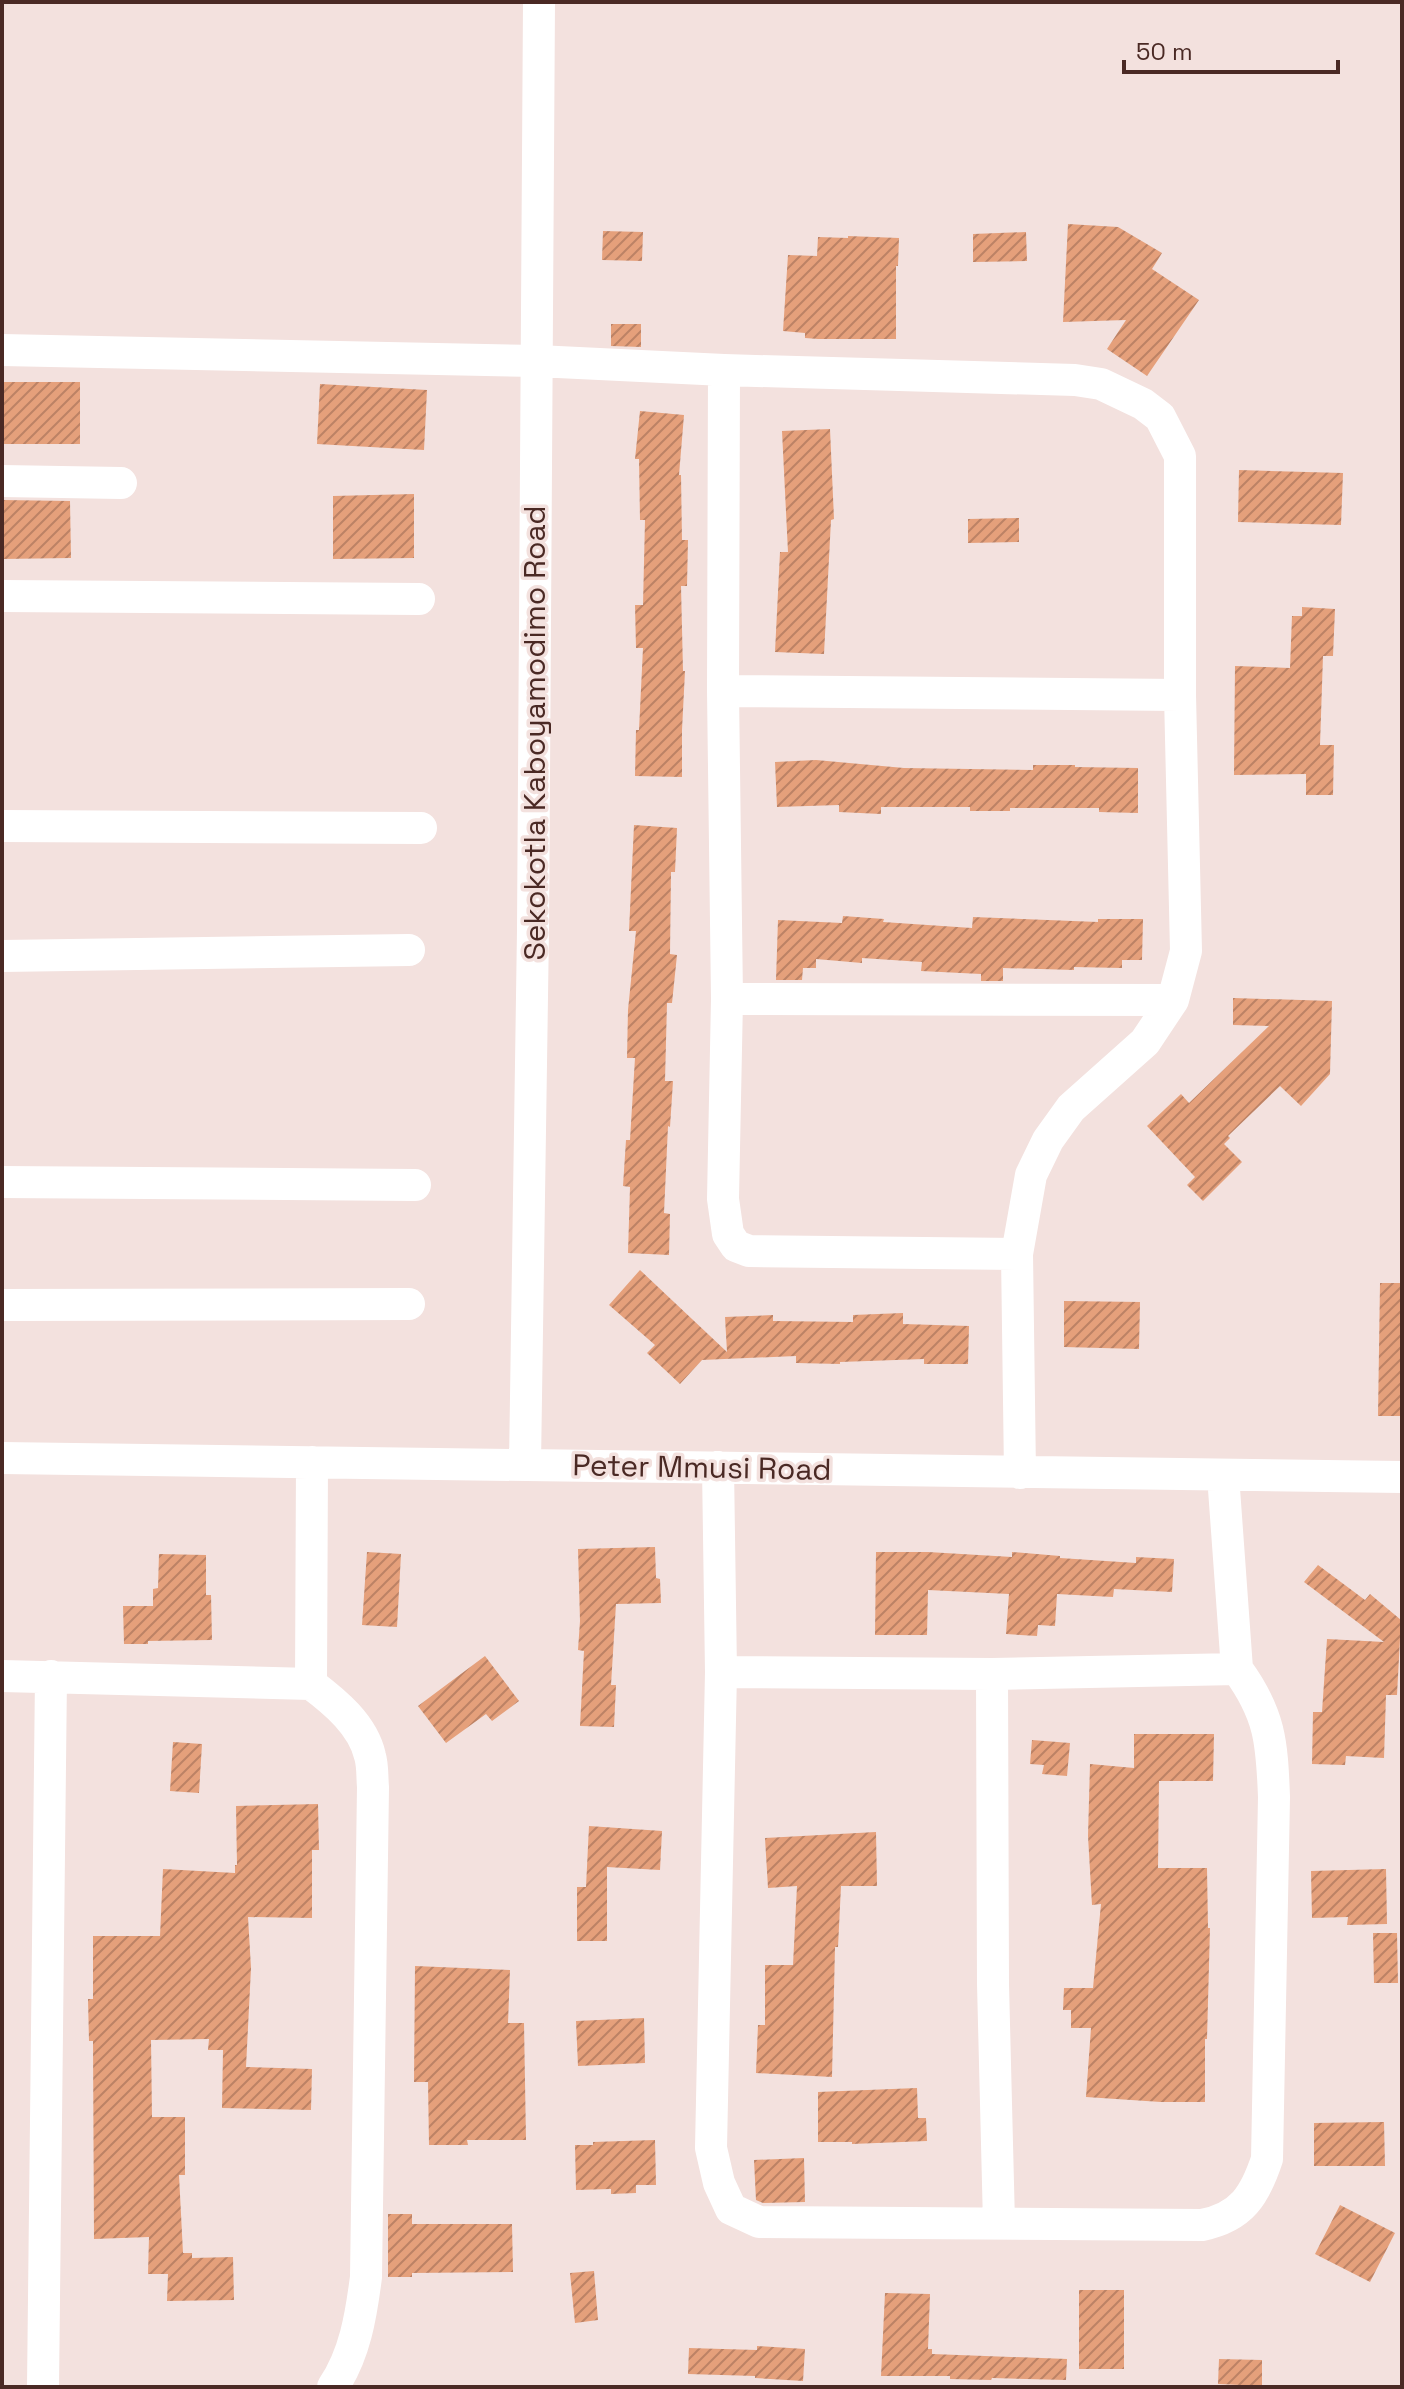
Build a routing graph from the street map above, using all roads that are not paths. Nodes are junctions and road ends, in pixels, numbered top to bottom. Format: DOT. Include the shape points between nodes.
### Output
graph roads {
  1 [pos="539,2"];
  2 [pos="2,350"];
  3 [pos="537,361"];
  4 [pos="724,370"];
  5 [pos="2,481"];
  6 [pos="121,483"];
  7 [pos="2,596"];
  8 [pos="419,599"];
  9 [pos="723,691"];
  10 [pos="1180,695"];
  11 [pos="2,826"];
  12 [pos="421,828"];
  13 [pos="409,950"];
  14 [pos="2,956"];
  15 [pos="727,999"];
  16 [pos="1173,1000"];
  17 [pos="2,1182"];
  18 [pos="415,1185"];
  19 [pos="1017,1254"];
  20 [pos="409,1304"];
  21 [pos="2,1305"];
  22 [pos="2,1458"];
  23 [pos="312,1462"];
  24 [pos="525,1464"];
  25 [pos="718,1467"];
  26 [pos="1020,1473"];
  27 [pos="1223,1475"];
  28 [pos="1402,1477"];
  29 [pos="1237,1669"];
  30 [pos="721,1672"];
  31 [pos="992,1674"];
  32 [pos="2,1676"];
  33 [pos="51,1676"];
  34 [pos="311,1684"];
  35 [pos="999,2223"];
  36 [pos="43,2387"];
  37 [pos="333,2387"];
  1 -- 3 [label="street, Sekokotla Kaboyamodimo Road"];
  2 -- 3 [label="street"];
  3 -- 4 [label="street"];
  3 -- 24 [label="street, Sekokotla Kaboyamodimo Road"];
  4 -- 9 [label="street"];
  4 -- 10 [label="street" via="1075,380 1101,384 1143,404 1160,417 1180,456"];
  5 -- 6 [label="street"];
  7 -- 8 [label="street"];
  9 -- 10 [label="street"];
  9 -- 15 [label="street"];
  10 -- 16 [label="street" via="1186,951"];
  11 -- 12 [label="street"];
  13 -- 14 [label="street"];
  15 -- 16 [label="street"];
  15 -- 19 [label="street" via="723,1199 728,1234 736,1246 749,1251"];
  16 -- 19 [label="street" via="1145,1042 1071,1108 1048,1140 1031,1175"];
  17 -- 18 [label="street"];
  19 -- 26 [label="street"];
  20 -- 21 [label="street"];
  22 -- 23 [label="street, Peter Mmusi Road"];
  23 -- 24 [label="street, Peter Mmusi Road"];
  23 -- 34 [label="street"];
  24 -- 25 [label="street, Peter Mmusi Road"];
  25 -- 26 [label="street, Peter Mmusi Road"];
  25 -- 30 [label="street"];
  26 -- 27 [label="street, Peter Mmusi Road"];
  27 -- 28 [label="street, Peter Mmusi Road"];
  27 -- 29 [label="street"];
  29 -- 31 [label="street"];
  29 -- 35 [label="street" via="1265,1718 1274,1797 1267,2159 1256,2188 1238,2210 1202,2225"];
  30 -- 31 [label="street"];
  30 -- 35 [label="street" via="711,2148 731,2209 759,2222"];
  31 -- 35 [label="street"];
  32 -- 33 [label="street"];
  33 -- 34 [label="street"];
  33 -- 36 [label="street"];
  34 -- 37 [label="street" via="333,1700 364,1739 373,1787 366,2277 352,2351"];
}
